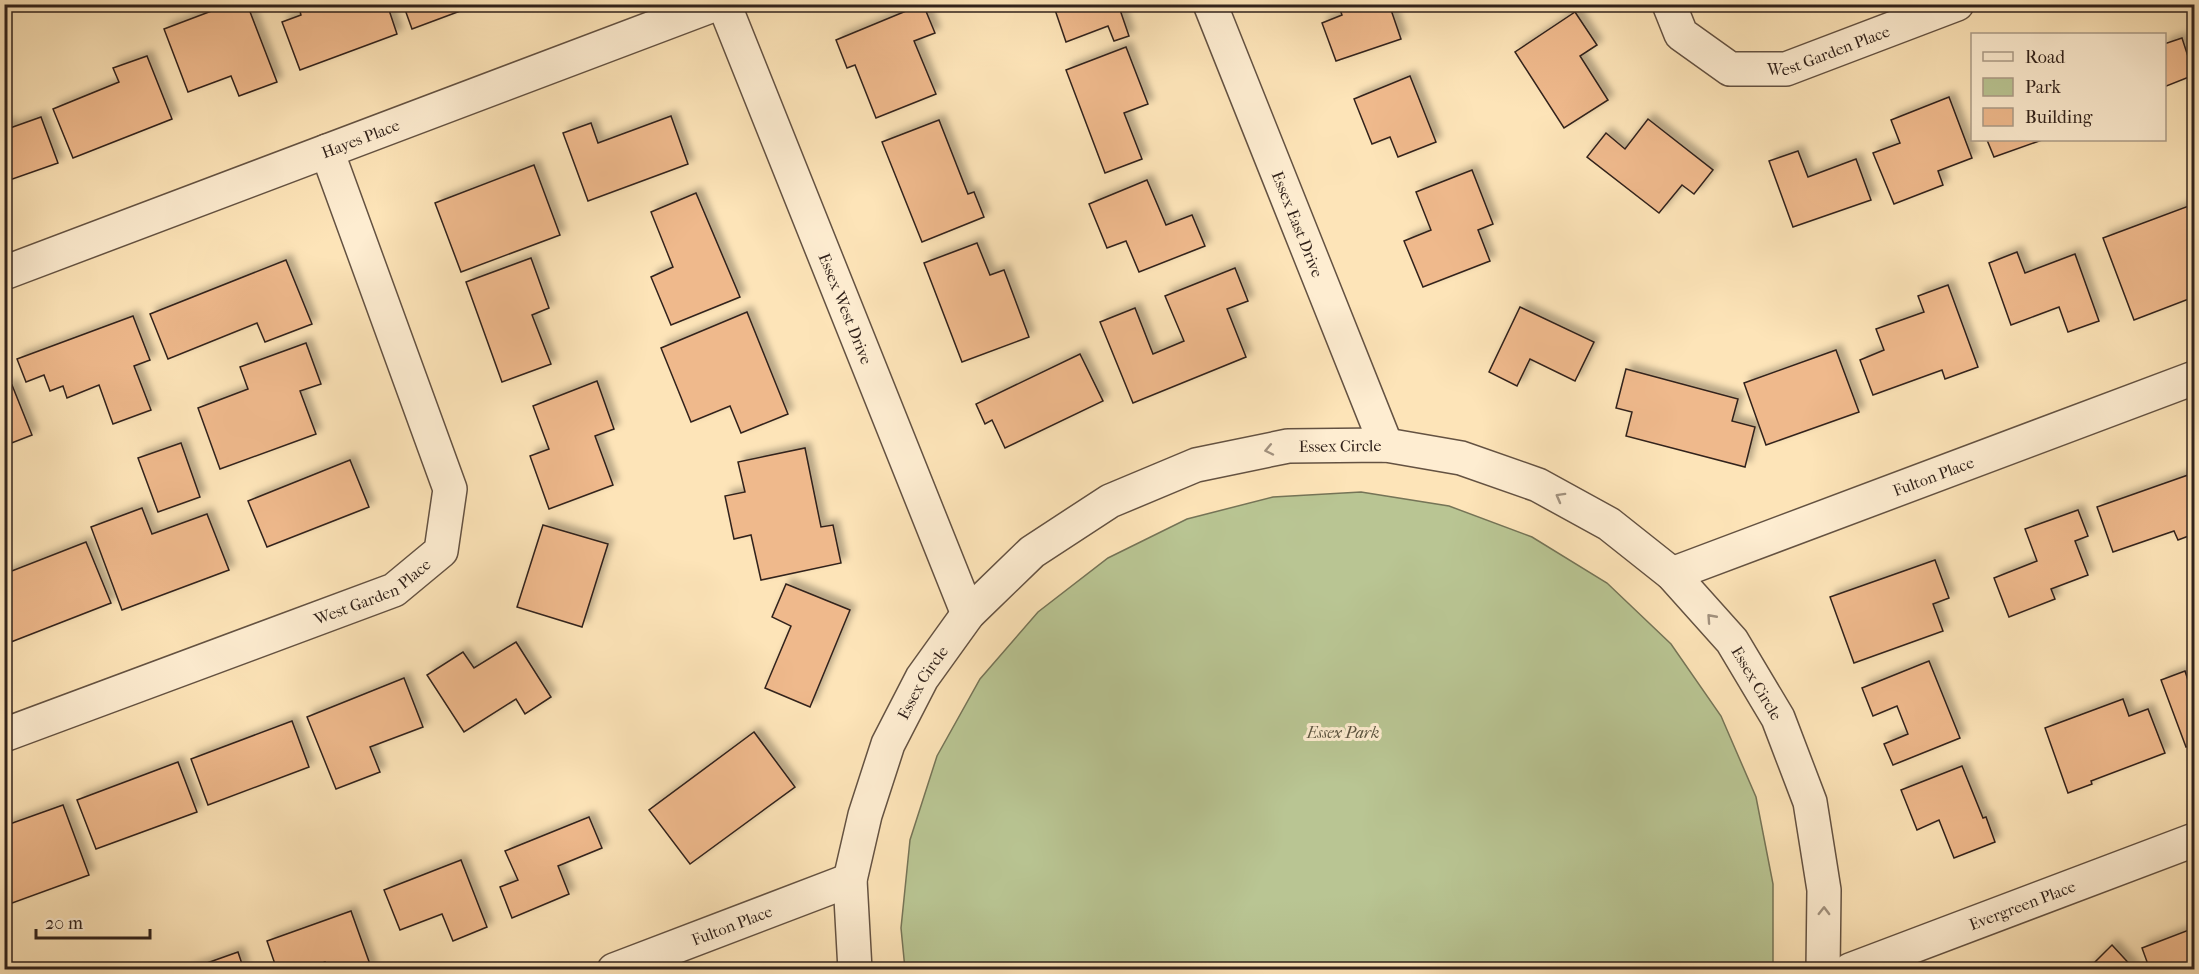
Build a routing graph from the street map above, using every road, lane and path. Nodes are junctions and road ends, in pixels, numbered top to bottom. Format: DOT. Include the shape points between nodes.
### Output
graph roads {
  1 [pos="716,4"];
  2 [pos="724,4"];
  3 [pos="1210,4"];
  4 [pos="1669,4"];
  5 [pos="1957,4"];
  6 [pos="327,151"];
  7 [pos="4,273"];
  8 [pos="2194,378"];
  9 [pos="1386,445"];
  10 [pos="1672,574"];
  11 [pos="968,614"];
  12 [pos="4,735"];
  13 [pos="2194,840"];
  14 [pos="850,880"];
  15 [pos="614,969"];
  16 [pos="855,969"];
  17 [pos="1823,969"];
  18 [pos="1850,969"];
  1 -- 6 [label="street, Hayes Place"];
  2 -- 11 [label="street, Essex West Drive"];
  3 -- 9 [label="street, Essex East Drive"];
  4 -- 5 [label="street, West Garden Place" via="1681,34 1730,69 1786,69"];
  6 -- 7 [label="street, Hayes Place"];
  6 -- 12 [label="street, West Garden Place" via="450,489 441,551 394,590"];
  8 -- 10 [label="street, Fulton Place"];
  10 -- 9 [label="street, Essex Circle, one-way" via="1609,524 1538,485 1461,458"];
  9 -- 11 [label="street, Essex Circle, one-way" via="1288,446 1196,465 1110,501 1032,552"];
  17 -- 10 [label="street, Essex Circle, one-way" via="1824,890 1810,802 1779,718 1732,641"];
  11 -- 14 [label="street, Essex Circle" via="922,678 888,744 865,814"];
  13 -- 18 [label="street, Evergreen Place"];
  14 -- 15 [label="street, Fulton Place"];
  14 -- 16 [label="street, Essex Circle"];
}
